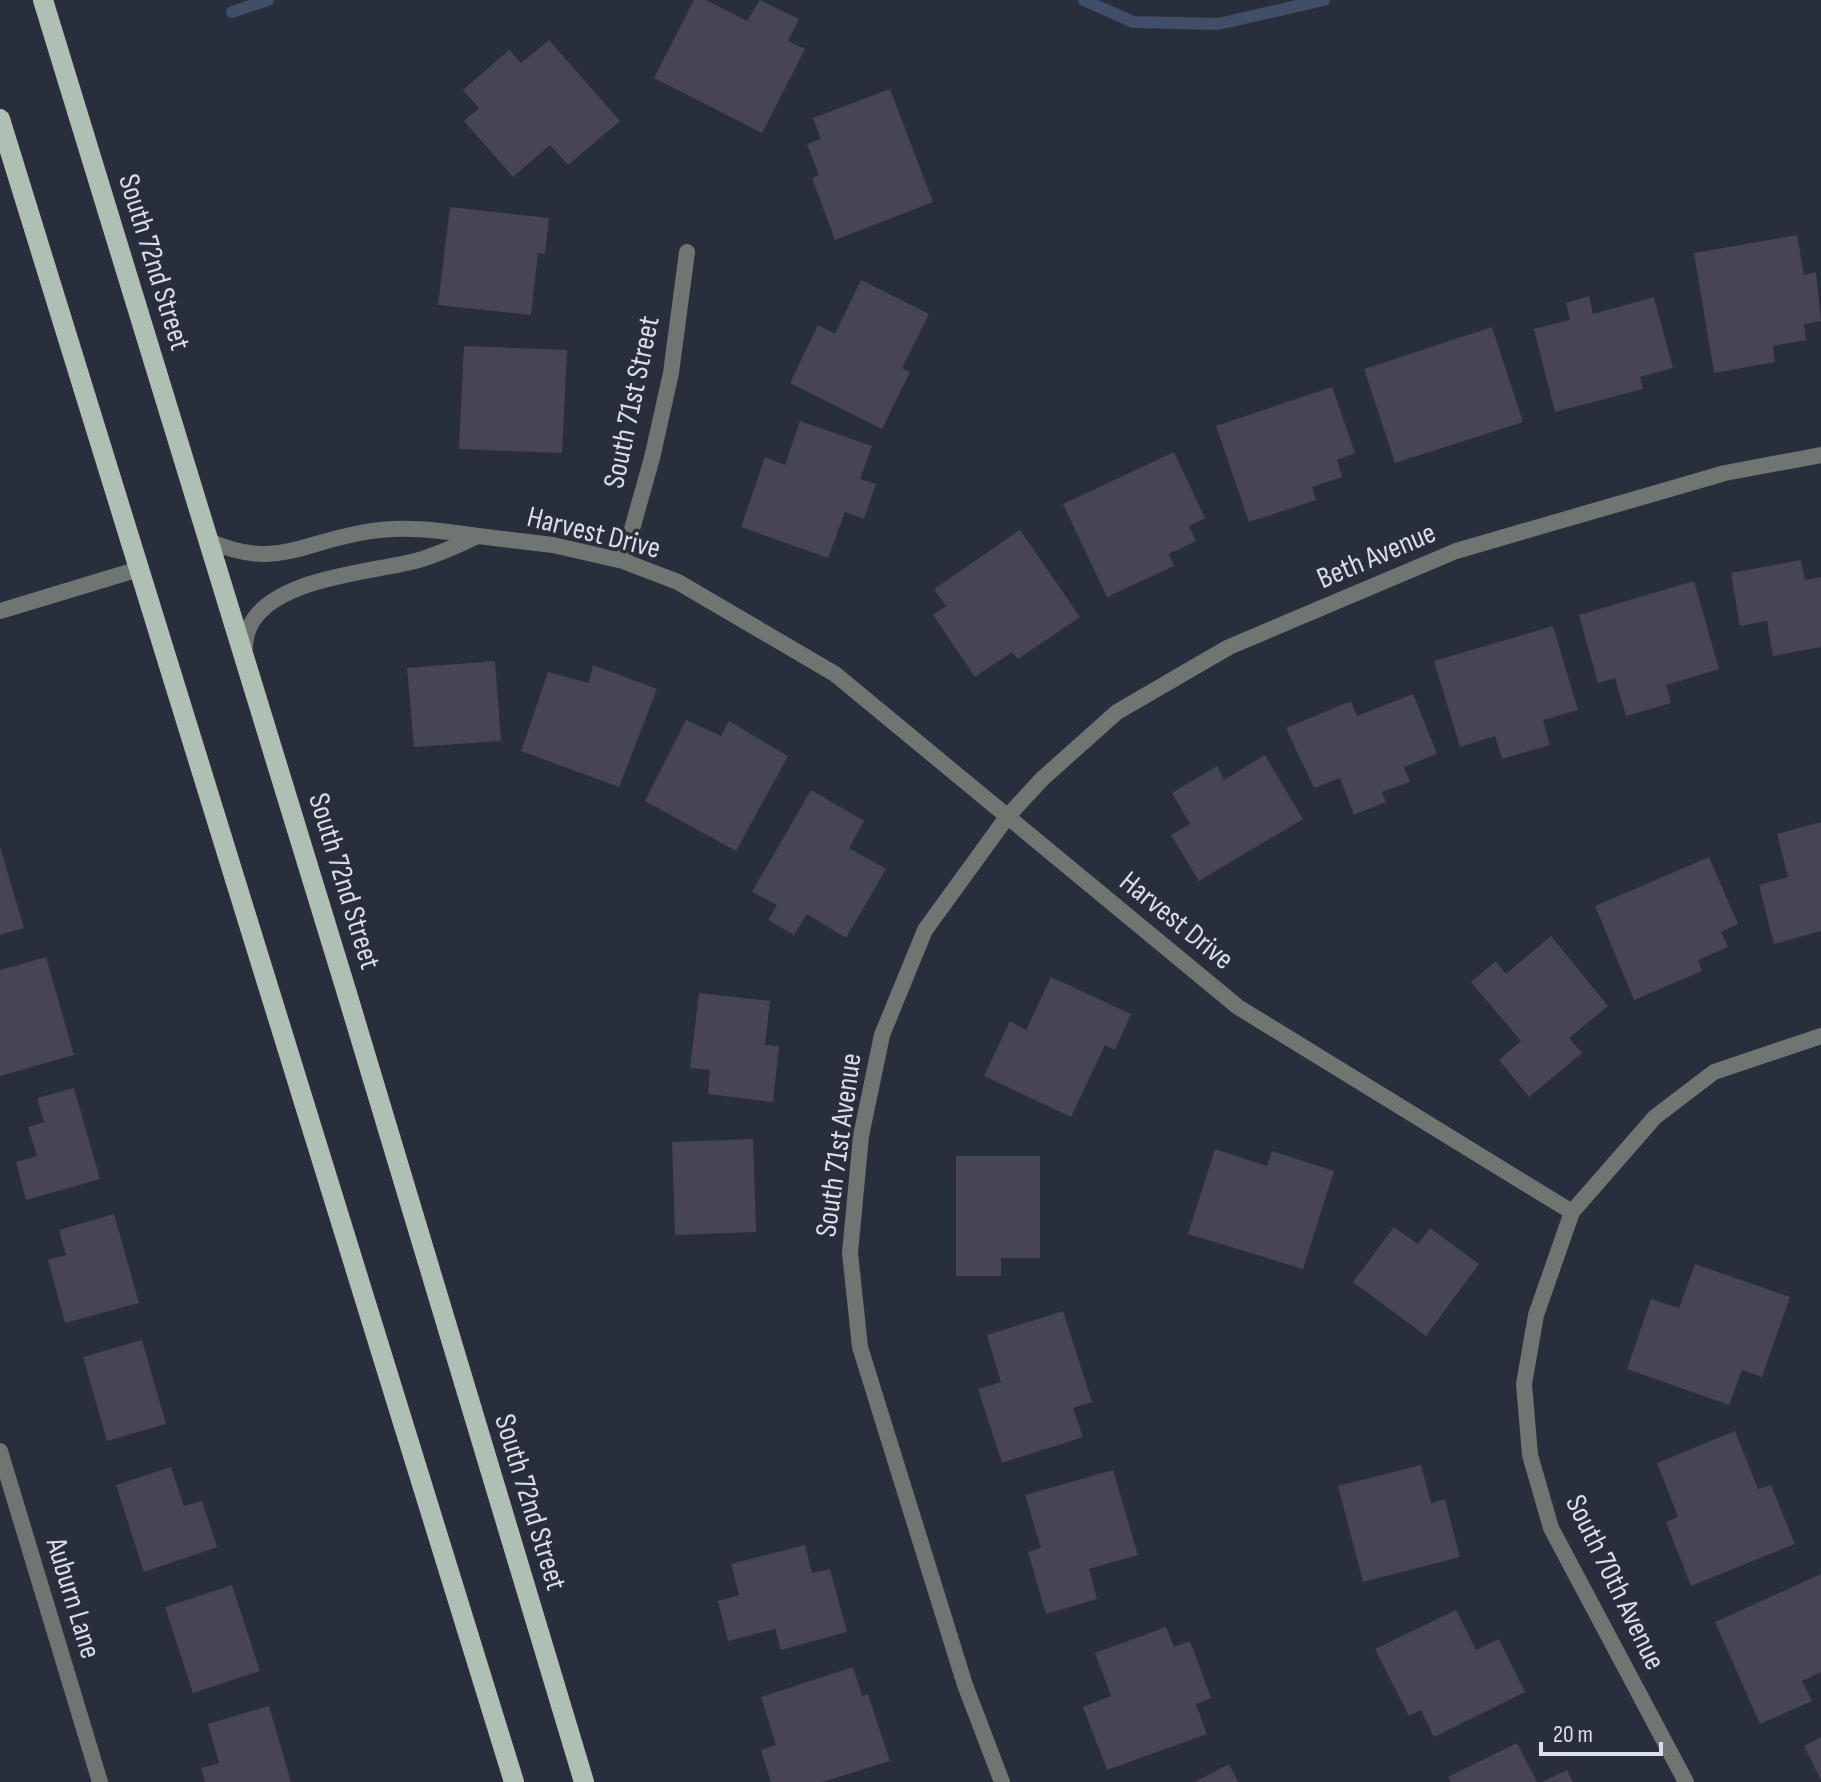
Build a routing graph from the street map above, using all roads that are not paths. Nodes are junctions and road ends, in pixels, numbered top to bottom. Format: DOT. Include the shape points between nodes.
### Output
graph roads {
  1 [pos="43,0"];
  2 [pos="0,119"];
  3 [pos="687,252"];
  4 [pos="1821,455"];
  5 [pos="478,536"];
  6 [pos="209,541"];
  7 [pos="623,561"];
  8 [pos="139,569"];
  9 [pos="0,611"];
  10 [pos="244,654"];
  11 [pos="1007,817"];
  12 [pos="1821,1036"];
  13 [pos="1572,1212"];
  14 [pos="0,1451"];
  15 [pos="100,1782"];
  16 [pos="514,1782"];
  17 [pos="584,1782"];
  18 [pos="1002,1782"];
  19 [pos="1686,1782"];
  1 -- 6 [label="main road, South 72nd Street"];
  2 -- 8 [label="main road"];
  3 -- 7 [label="street, South 71st Street" via="671,373"];
  4 -- 11 [label="street, Beth Avenue" via="1725,473 1456,551 1229,647 1117,712"];
  5 -- 6 [label="street, Harvest Drive" via="415,527 361,532 270,556 241,555"];
  5 -- 7 [label="street, Harvest Drive"];
  5 -- 10 [label="street, Harvest Drive" via="417,561 281,594 248,628"];
  6 -- 10 [label="main road, South 72nd Street"];
  7 -- 11 [label="street, Harvest Drive" via="678,582 835,674"];
  8 -- 9 [label="street"];
  8 -- 16 [label="main road"];
  10 -- 17 [label="main road, South 72nd Street"];
  11 -- 13 [label="street, Harvest Drive" via="1238,1007"];
  11 -- 18 [label="street, South 71st Avenue" via="925,930 882,1035 861,1136 850,1253 860,1347 965,1685"];
  12 -- 13 [label="street" via="1714,1072 1655,1117"];
  13 -- 19 [label="street, South 70th Avenue" via="1536,1315 1524,1384 1530,1455 1551,1528"];
  14 -- 15 [label="street, Auburn Lane"];
}
